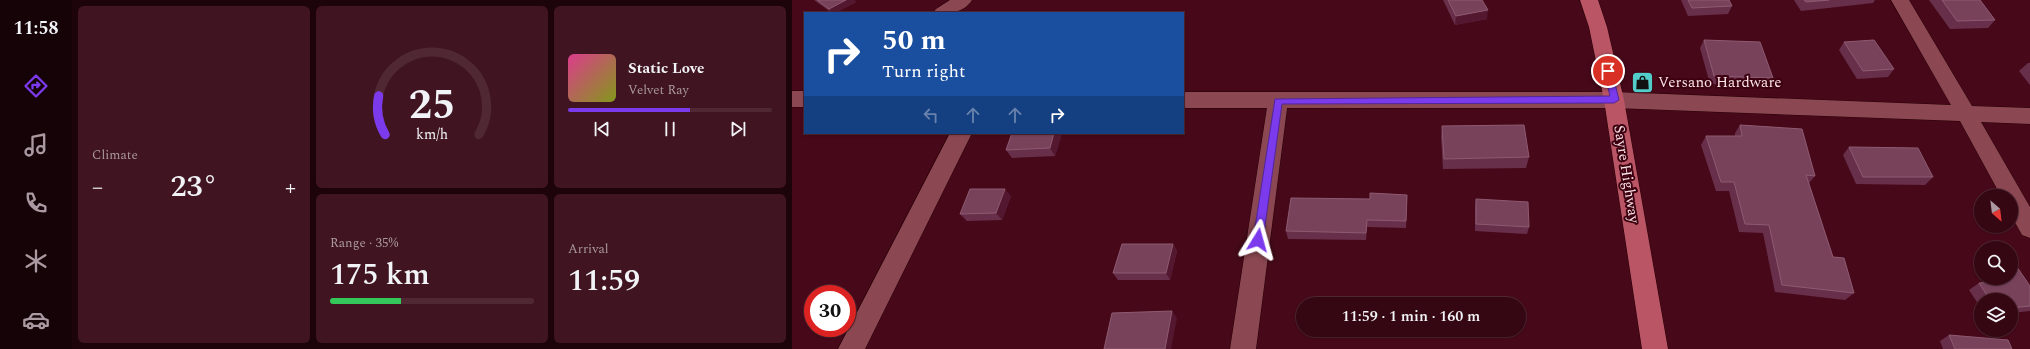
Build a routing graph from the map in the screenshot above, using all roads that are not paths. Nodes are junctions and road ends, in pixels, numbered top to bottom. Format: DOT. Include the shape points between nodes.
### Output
graph roads {
  1 [pos="963,0"];
  2 [pos="1589,0"];
  3 [pos="1900,0"];
  4 [pos="944,12"];
  5 [pos="792,99"];
  6 [pos="804,99"];
  7 [pos="1184,100"];
  8 [pos="1614,100"];
  9 [pos="1278,101"];
  10 [pos="1967,115"];
  11 [pos="2030,116"];
  12 [pos="960,134"];
  13 [pos="2030,228"];
  14 [pos="851,349"];
  15 [pos="1242,349"];
  16 [pos="1655,349"];
  1 -- 4 [label="street"];
  2 -- 8 [label="highway, Sayre Highway"];
  3 -- 10 [label="street"];
  5 -- 6 [label="street"];
  7 -- 9 [label="street"];
  8 -- 9 [label="street"];
  8 -- 10 [label="street"];
  8 -- 16 [label="highway, Sayre Highway"];
  9 -- 15 [label="street"];
  10 -- 11 [label="street"];
  10 -- 13 [label="street"];
  12 -- 14 [label="street"];
}
